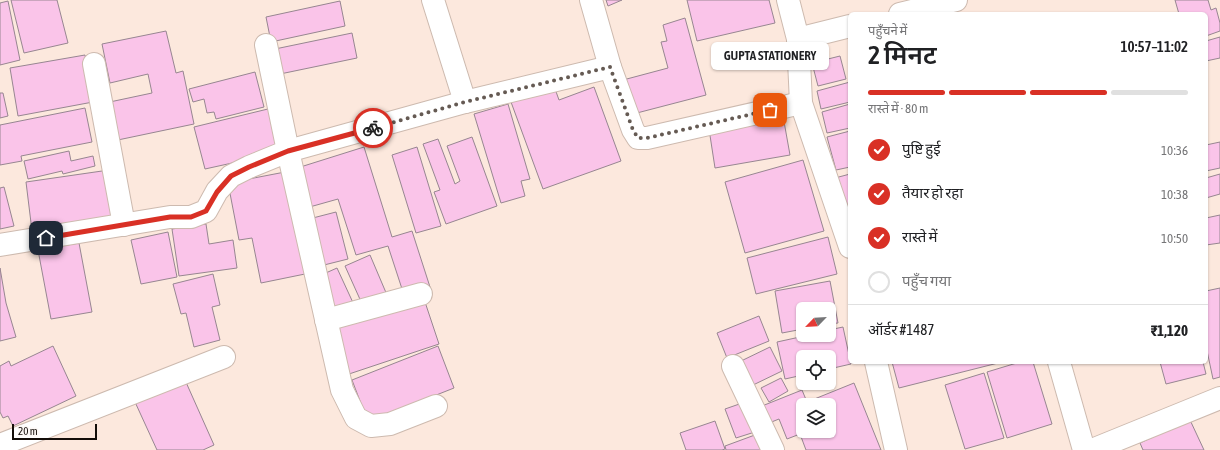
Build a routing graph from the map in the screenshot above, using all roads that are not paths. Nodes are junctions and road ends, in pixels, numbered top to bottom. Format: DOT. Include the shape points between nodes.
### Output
graph roads {
  1 [pos="433,0"];
  2 [pos="591,0"];
  3 [pos="788,0"];
  4 [pos="956,0"];
  5 [pos="908,12"];
  6 [pos="848,26"];
  7 [pos="798,39"];
  8 [pos="266,45"];
  9 [pos="94,64"];
  10 [pos="610,67"];
  11 [pos="465,102"];
  12 [pos="801,103"];
  13 [pos="288,151"];
  14 [pos="124,226"];
  15 [pos="848,238"];
  16 [pos="0,245"];
  17 [pos="421,294"];
  18 [pos="326,320"];
  19 [pos="224,357"];
  20 [pos="876,364"];
  21 [pos="1060,364"];
  22 [pos="733,366"];
  23 [pos="1220,398"];
  24 [pos="436,406"];
  25 [pos="0,445"];
  26 [pos="773,450"];
  27 [pos="896,450"];
  28 [pos="1084,450"];
  29 [pos="1092,450"];
  1 -- 11 [label="street"];
  2 -- 10 [label="street"];
  3 -- 7 [label="street"];
  4 -- 5 [label="street"];
  6 -- 7 [label="street"];
  7 -- 12 [label="street"];
  8 -- 13 [label="street"];
  9 -- 14 [label="street"];
  10 -- 11 [label="street"];
  10 -- 12 [label="street" via="638,138"];
  11 -- 13 [label="street"];
  12 -- 15 [label="street"];
  13 -- 14 [label="street" via="231,176 217,192 206,211 191,217 170,217"];
  13 -- 18 [label="street"];
  14 -- 16 [label="street"];
  17 -- 18 [label="street"];
  18 -- 24 [label="street" via="342,390 356,418 371,426 390,424"];
  19 -- 25 [label="street"];
  20 -- 27 [label="street"];
  21 -- 28 [label="street"];
  22 -- 26 [label="street"];
  23 -- 29 [label="street"];
}
